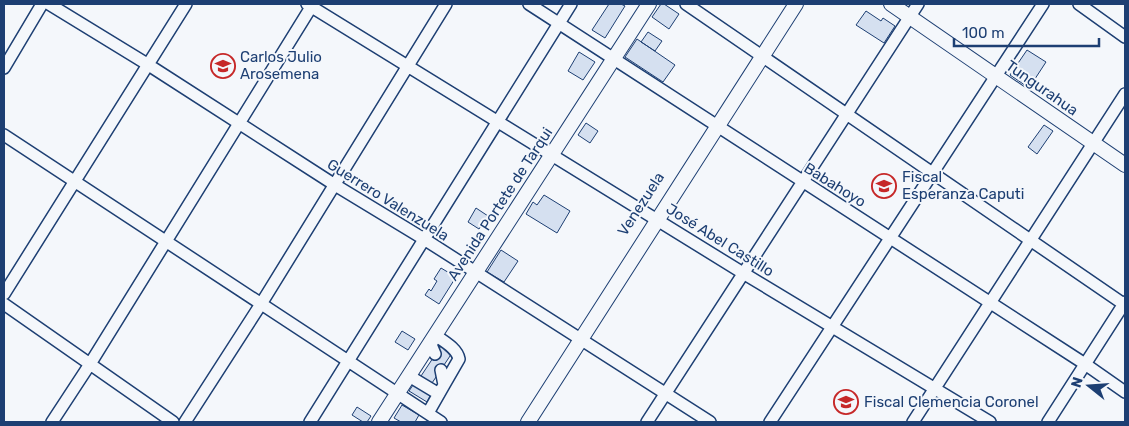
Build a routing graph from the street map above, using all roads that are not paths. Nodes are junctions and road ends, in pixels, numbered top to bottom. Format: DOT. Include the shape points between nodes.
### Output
graph roads {
  1 [pos="42,4"];
  2 [pos="49,4"];
  3 [pos="186,4"];
  4 [pos="446,4"];
  5 [pos="529,4"];
  6 [pos="571,4"];
  7 [pos="649,4"];
  8 [pos="686,4"];
  9 [pos="790,4"];
  10 [pos="796,4"];
  11 [pos="891,4"];
  12 [pos="918,4"];
  13 [pos="1043,4"];
  14 [pos="1079,4"];
  15 [pos="311,5"];
  16 [pos="910,16"];
  17 [pos="558,23"];
  18 [pos="1125,37"];
  19 [pos="760,54"];
  20 [pos="614,59"];
  21 [pos="147,64"];
  22 [pos="408,65"];
  23 [pos="4,68"];
  24 [pos="996,76"];
  25 [pos="1125,94"];
  26 [pos="846,114"];
  27 [pos="497,121"];
  28 [pos="240,123"];
  29 [pos="715,125"];
  30 [pos="4,135"];
  31 [pos="1094,143"];
  32 [pos="552,154"];
  33 [pos="1125,165"];
  34 [pos="933,172"];
  35 [pos="75,181"];
  36 [pos="802,182"];
  37 [pos="335,185"];
  38 [pos="655,218"];
  39 [pos="890,238"];
  40 [pos="424,239"];
  41 [pos="1031,240"];
  42 [pos="166,241"];
  43 [pos="476,272"];
  44 [pos="743,272"];
  45 [pos="4,294"];
  46 [pos="990,302"];
  47 [pos="4,304"];
  48 [pos="261,304"];
  49 [pos="1125,304"];
  50 [pos="832,326"];
  51 [pos="578,339"];
  52 [pos="434,344"];
  53 [pos="347,360"];
  54 [pos="90,364"];
  55 [pos="1085,364"];
  56 [pos="441,370"];
  57 [pos="409,376"];
  58 [pos="425,385"];
  59 [pos="935,388"];
  60 [pos="441,389"];
  61 [pos="1125,392"];
  62 [pos="397,393"];
  63 [pos="665,394"];
  64 [pos="413,403"];
  65 [pos="428,413"];
  66 [pos="52,422"];
  67 [pos="173,422"];
  68 [pos="185,422"];
  69 [pos="310,422"];
  70 [pos="378,422"];
  71 [pos="441,422"];
  72 [pos="520,422"];
  73 [pos="528,422"];
  74 [pos="647,422"];
  75 [pos="710,422"];
  76 [pos="770,422"];
  77 [pos="913,422"];
  78 [pos="990,422"];
  79 [pos="1048,422"];
  1 -- 23 [label="street"];
  2 -- 21 [label="street, Guerrero Valenzuela"];
  3 -- 21 [label="street"];
  4 -- 22 [label="street"];
  5 -- 17 [label="street, Babahoyo"];
  6 -- 17 [label="street"];
  7 -- 20 [label="main road, Avenida Portete de Tarqui"];
  8 -- 19 [label="street"];
  9 -- 19 [label="street, Venezuela"];
  10 -- 19 [label="main road, Venezuela"];
  11 -- 16 [label="main road, Tungurahua"];
  12 -- 16 [label="street"];
  13 -- 24 [label="street"];
  14 -- 18 [label="street"];
  15 -- 22 [label="street, José Abel Castillo"];
  15 -- 28 [label="street"];
  16 -- 24 [label="main road, Tungurahua"];
  16 -- 26 [label="street"];
  17 -- 20 [label="street, Babahoyo"];
  17 -- 27 [label="street"];
  19 -- 26 [label="street"];
  19 -- 29 [label="main road, Venezuela"];
  20 -- 29 [label="street, Babahoyo"];
  20 -- 32 [label="main road, Avenida Portete de Tarqui"];
  21 -- 28 [label="street, Guerrero Valenzuela"];
  21 -- 35 [label="street"];
  22 -- 27 [label="street, José Abel Castillo"];
  22 -- 37 [label="street"];
  24 -- 31 [label="main road, Tungurahua"];
  24 -- 34 [label="street"];
  25 -- 31 [label="street"];
  26 -- 34 [label="street"];
  26 -- 36 [label="street"];
  27 -- 32 [label="street, José Abel Castillo"];
  27 -- 40 [label="street"];
  28 -- 37 [label="street, Guerrero Valenzuela"];
  28 -- 42 [label="street"];
  29 -- 36 [label="street, Babahoyo"];
  29 -- 38 [label="main road, Venezuela"];
  30 -- 35 [label="street"];
  31 -- 33 [label="main road, Tungurahua"];
  31 -- 41 [label="street"];
  32 -- 38 [label="street, José Abel Castillo"];
  32 -- 43 [label="main road, Avenida Portete de Tarqui"];
  34 -- 39 [label="street"];
  34 -- 41 [label="street"];
  35 -- 42 [label="street"];
  35 -- 45 [label="street"];
  36 -- 39 [label="street, Babahoyo"];
  36 -- 44 [label="street"];
  37 -- 40 [label="street, Guerrero Valenzuela"];
  37 -- 48 [label="street"];
  38 -- 44 [label="street, José Abel Castillo"];
  38 -- 51 [label="main road, Venezuela"];
  39 -- 46 [label="street, Babahoyo"];
  39 -- 50 [label="street"];
  40 -- 43 [label="street, Guerrero Valenzuela"];
  40 -- 53 [label="street"];
  41 -- 46 [label="street"];
  41 -- 49 [label="street"];
  42 -- 48 [label="street"];
  42 -- 54 [label="street"];
  43 -- 51 [label="street, Guerrero Valenzuela"];
  43 -- 52 [label="main road, Avenida Portete de Tarqui"];
  44 -- 50 [label="street, José Abel Castillo"];
  44 -- 63 [label="street"];
  46 -- 55 [label="street, Babahoyo"];
  46 -- 59 [label="street"];
  47 -- 54 [label="street"];
  48 -- 53 [label="street"];
  48 -- 68 [label="street"];
  49 -- 55 [label="street"];
  50 -- 59 [label="street, José Abel Castillo"];
  50 -- 76 [label="street"];
  51 -- 63 [label="street, Guerrero Valenzuela"];
  51 -- 72 [label="street, Venezuela"];
  51 -- 73 [label="main road, Venezuela"];
  52 -- 57 [label="main road, Avenida Portete de Tarqui"];
  52 -- 60 [label="street" via="455,350 459,359"];
  53 -- 62 [label="street"];
  53 -- 69 [label="street"];
  54 -- 66 [label="street"];
  54 -- 67 [label="street"];
  55 -- 61 [label="street, Babahoyo"];
  55 -- 79 [label="street"];
  56 -- 60 [label="street"];
  57 -- 58 [label="street"];
  57 -- 62 [label="main road, Avenida Portete de Tarqui"];
  58 -- 60 [label="street"];
  58 -- 64 [label="street"];
  59 -- 77 [label="street"];
  59 -- 78 [label="street, José Abel Castillo"];
  60 -- 65 [label="street"];
  62 -- 64 [label="street"];
  62 -- 70 [label="main road, Avenida Portete de Tarqui"];
  63 -- 74 [label="street"];
  63 -- 75 [label="street, Guerrero Valenzuela"];
  64 -- 65 [label="street"];
  65 -- 71 [label="street"];
}
